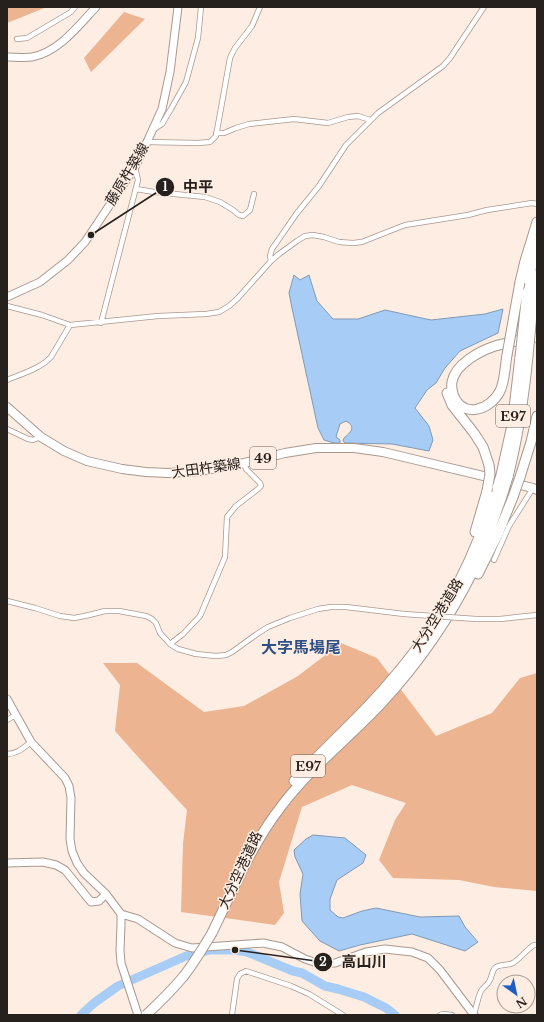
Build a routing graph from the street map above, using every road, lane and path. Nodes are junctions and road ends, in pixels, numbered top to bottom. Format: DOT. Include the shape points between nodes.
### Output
graph roads {
  1 [pos="75,7"];
  2 [pos="96,7"];
  3 [pos="178,7"];
  4 [pos="201,7"];
  5 [pos="260,7"];
  6 [pos="484,7"];
  7 [pos="17,39"];
  8 [pos="7,57"];
  9 [pos="370,120"];
  10 [pos="153,130"];
  11 [pos="216,134"];
  12 [pos="147,142"];
  13 [pos="135,167"];
  14 [pos="136,189"];
  15 [pos="254,194"];
  16 [pos="534,203"];
  17 [pos="537,222"];
  18 [pos="537,240"];
  19 [pos="271,261"];
  20 [pos="537,275"];
  21 [pos="530,293"];
  22 [pos="7,297"];
  23 [pos="7,306"];
  24 [pos="101,322"];
  25 [pos="70,325"];
  26 [pos="537,333"];
  27 [pos="537,337"];
  28 [pos="7,380"];
  29 [pos="7,406"];
  30 [pos="537,416"];
  31 [pos="7,429"];
  32 [pos="41,437"];
  33 [pos="244,463"];
  34 [pos="501,489"];
  35 [pos="535,489"];
  36 [pos="494,560"];
  37 [pos="7,601"];
  38 [pos="537,615"];
  39 [pos="436,621"];
  40 [pos="170,644"];
  41 [pos="403,678"];
  42 [pos="7,699"];
  43 [pos="16,716"];
  44 [pos="7,720"];
  45 [pos="31,742"];
  46 [pos="7,754"];
  47 [pos="7,863"];
  48 [pos="106,894"];
  49 [pos="121,914"];
  50 [pos="212,933"];
  51 [pos="537,945"];
  52 [pos="138,1015"];
  53 [pos="146,1015"];
  54 [pos="232,1015"];
  55 [pos="343,1015"];
  56 [pos="440,1015"];
  57 [pos="452,1015"];
  58 [pos="474,1015"];
  1 -- 7 [label="street" via="71,12 27,38"];
  2 -- 8 [label="street" via="65,40 44,53 32,57"];
  3 -- 10 [label="street, 藤原杵築線" via="170,72 162,109"];
  4 -- 10 [label="street" via="198,38 186,82 162,124"];
  5 -- 11 [label="street" via="252,26 230,58"];
  6 -- 9 [label="street" via="443,66"];
  9 -- 11 [label="street" via="358,116 328,122 294,119 249,124"];
  9 -- 19 [label="street" via="346,145 319,186 297,213 272,249"];
  10 -- 12 [label="street, 藤原杵築線"];
  11 -- 12 [label="street" via="210,142"];
  12 -- 13 [label="street, 藤原杵築線"];
  13 -- 14 [label="street" via="138,180"];
  13 -- 22 [label="street, 藤原杵築線" via="85,242 68,260 40,282"];
  14 -- 15 [label="street" via="209,198 220,202 239,216 250,210"];
  14 -- 24 [label="street"];
  16 -- 19 [label="street" via="405,225 362,242 339,242 313,235 305,236"];
  17 -- 27 [label="highway, bridge" via="520,282 507,355 504,378 501,390 489,405 482,408 471,410 458,403 451,387 458,368 495,346"];
  18 -- 21 [label="highway, 大分空港道路 / E97" via="529,278"];
  19 -- 24 [label="street" via="237,299 219,312"];
  20 -- 21 [label="highway, 大分空港道路 / E97"];
  21 -- 34 [label="highway, 大分空港道路 / E97, bridge" via="522,406 515,447"];
  23 -- 25 [label="street"];
  24 -- 25 [label="street"];
  25 -- 28 [label="street" via="47,362"];
  26 -- 39 [label="highway, bridge" via="499,342 469,354 449,373 447,394 452,405 483,447 490,474 468,552"];
  29 -- 32 [label="main road, 大田杵築線 / 49"];
  30 -- 41 [label="highway, bridge" via="520,477 492,546 456,612"];
  31 -- 32 [label="street" via="28,439"];
  32 -- 33 [label="main road, 大田杵築線 / 49" via="64,452 87,461 122,469 168,473 200,471"];
  33 -- 35 [label="main road, 大田杵築線 / 49" via="316,448 354,448 383,452"];
  33 -- 40 [label="street" via="261,486 236,506 227,517 225,557 200,616"];
  34 -- 39 [label="highway, 大分空港道路 / E97" via="468,563"];
  34 -- 41 [label="highway, 大分空港道路 / E97" via="488,536 469,579 423,654"];
  35 -- 36 [label="street" via="509,526"];
  37 -- 40 [label="street" via="74,618 105,611 146,616 156,623 160,633"];
  38 -- 40 [label="street, bridge" via="476,619 330,607 268,627 226,655 196,654"];
  39 -- 50 [label="highway, 大分空港道路 / E97" via="387,685 303,772 272,810 247,852"];
  41 -- 50 [label="highway, 大分空港道路 / E97" via="380,705 304,780 276,813 247,863"];
  42 -- 43 [label="street"];
  43 -- 44 [label="street"];
  43 -- 45 [label="street"];
  45 -- 46 [label="street" via="17,752"];
  45 -- 48 [label="street" via="69,786 72,798 72,851 84,874"];
  47 -- 48 [label="street" via="43,862 56,865 65,870 91,902 99,901"];
  48 -- 49 [label="street"];
  49 -- 52 [label="street" via="121,964"];
  49 -- 58 [label="street" via="138,919 175,943 192,948 263,943 282,947 320,964 335,963 366,952 385,949 412,952 428,958 440,970"];
  50 -- 53 [label="highway, 大分空港道路 / E97, bridge" via="183,976"];
  51 -- 58 [label="street" via="512,963 494,968 490,980 481,991"];
  54 -- 55 [label="street" via="237,979 240,974 246,972 291,986"];
  56 -- 57 [label="street"];
}
